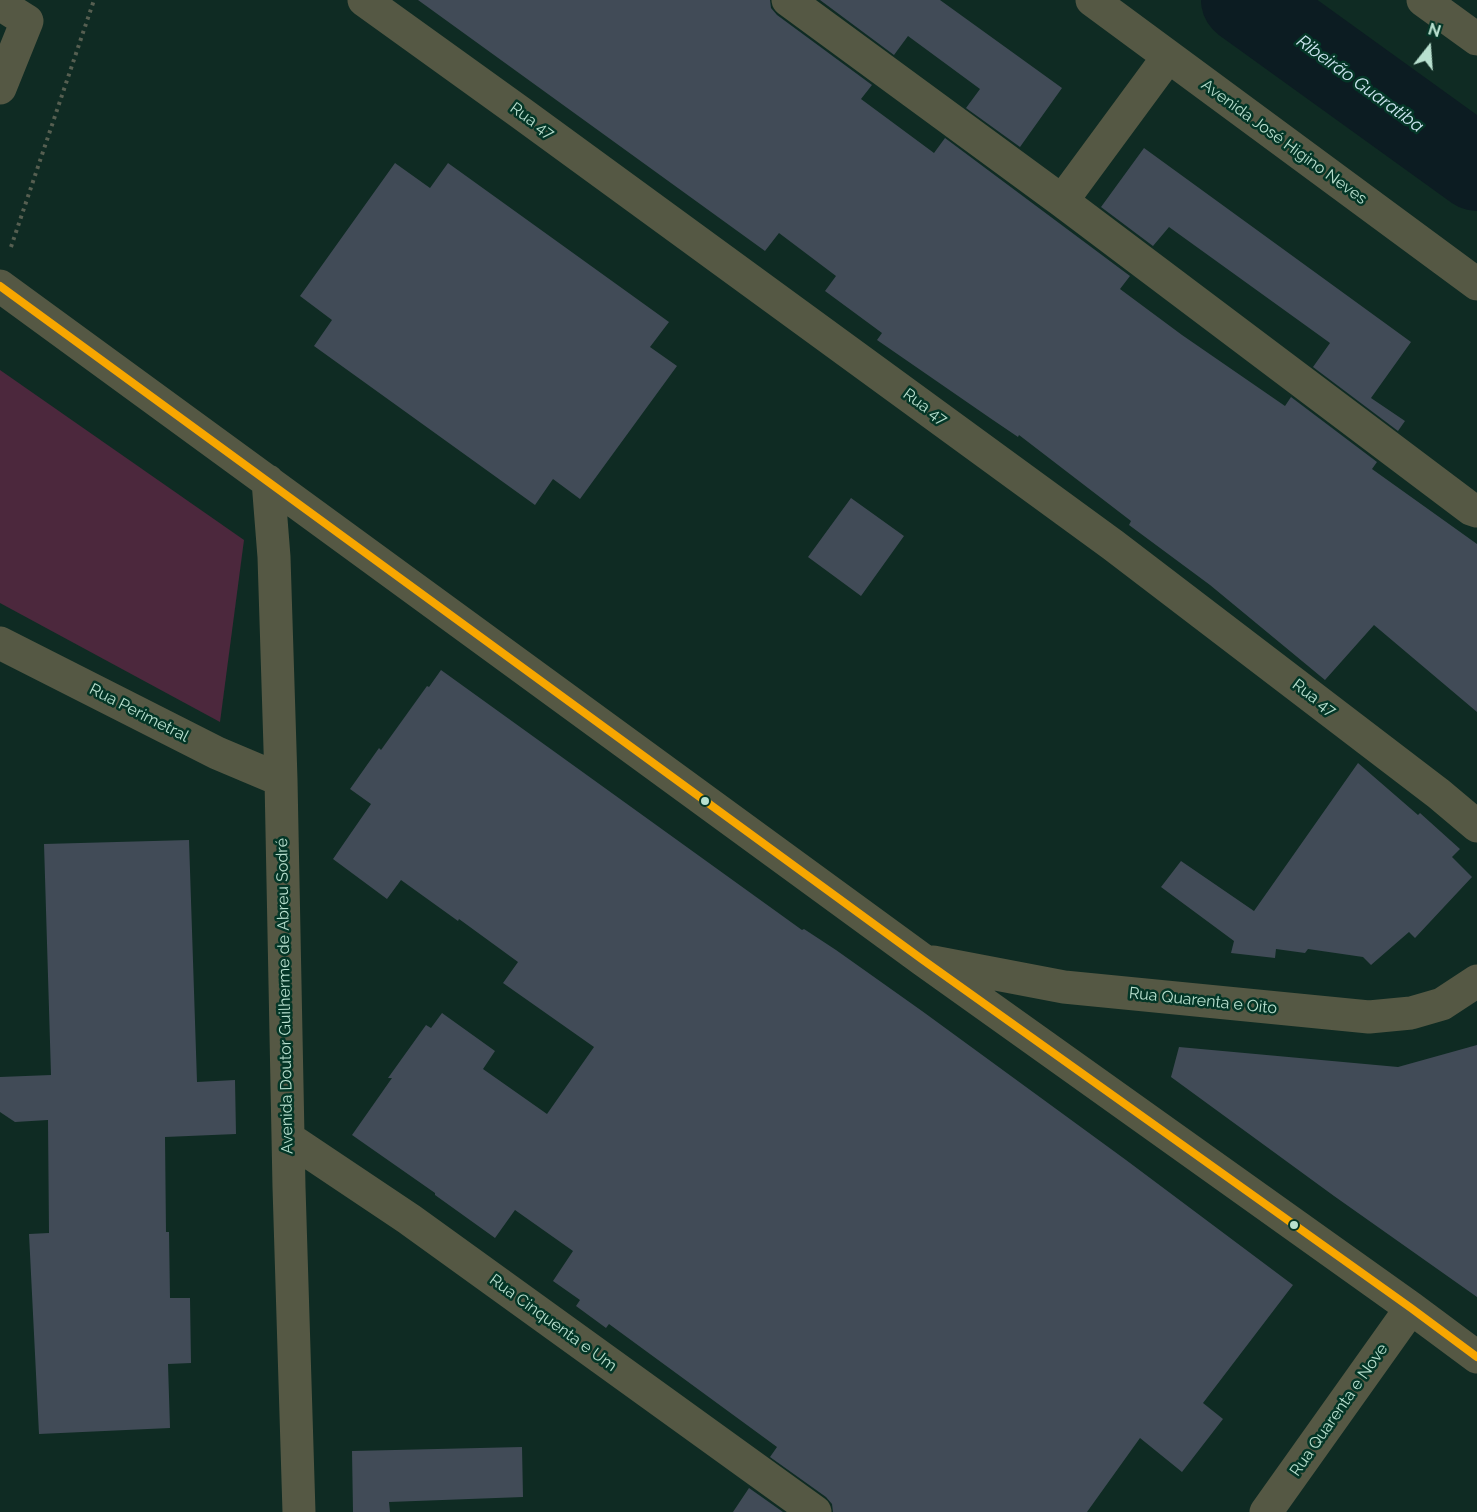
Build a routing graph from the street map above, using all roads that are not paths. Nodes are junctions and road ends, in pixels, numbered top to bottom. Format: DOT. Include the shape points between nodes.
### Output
graph roads {
  1 [pos="364,0"];
  2 [pos="788,0"];
  3 [pos="1092,0"];
  4 [pos="1423,0"];
  5 [pos="0,4"];
  6 [pos="1477,39"];
  7 [pos="1168,57"];
  8 [pos="0,88"];
  9 [pos="1062,201"];
  10 [pos="4,272"];
  11 [pos="1477,284"];
  12 [pos="268,481"];
  13 [pos="1477,511"];
  14 [pos="0,643"];
  15 [pos="281,780"];
  16 [pos="1477,826"];
  17 [pos="923,960"];
  18 [pos="1477,981"];
  19 [pos="288,1138"];
  20 [pos="1411,1308"];
  21 [pos="1477,1357"];
  22 [pos="299,1512"];
  23 [pos="815,1512"];
  24 [pos="1266,1512"];
  1 -- 16 [label="street, Rua 47" via="1113,544"];
  2 -- 9 [label="street"];
  3 -- 7 [label="street, Avenida José Higino Neves"];
  4 -- 6 [label="street"];
  5 -- 8 [label="street" via="27,21"];
  7 -- 9 [label="street"];
  7 -- 11 [label="street, Avenida José Higino Neves"];
  9 -- 13 [label="street"];
  10 -- 12 [label="street"];
  12 -- 15 [label="street, Avenida Doutor Guilherme de Abreu Sodré"];
  12 -- 17 [label="street"];
  14 -- 15 [label="street, Rua Perimetral" via="218,753"];
  15 -- 19 [label="street, Avenida Doutor Guilherme de Abreu Sodré"];
  17 -- 18 [label="street, Rua Quarenta e Oito" via="1064,987 1369,1017 1411,1013 1442,1004"];
  17 -- 20 [label="street"];
  19 -- 22 [label="street, Avenida Doutor Guilherme de Abreu Sodré"];
  19 -- 23 [label="street, Rua Cinquenta e Um" via="419,1226"];
  20 -- 21 [label="street"];
  20 -- 24 [label="street, Rua Quarenta e Nove"];
}
